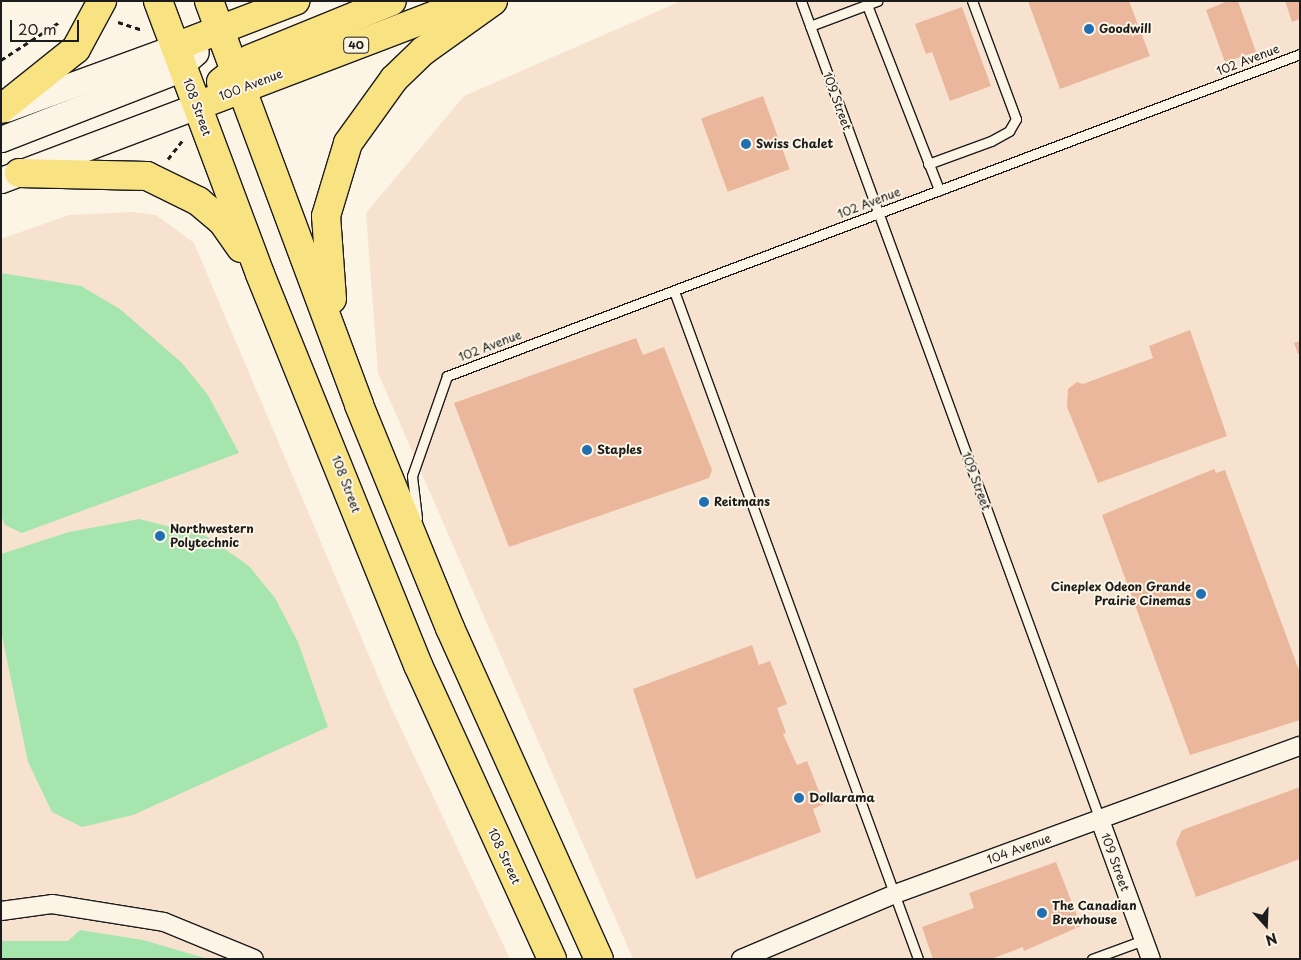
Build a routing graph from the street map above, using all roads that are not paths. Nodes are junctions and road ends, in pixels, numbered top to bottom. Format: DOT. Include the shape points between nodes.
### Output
graph roads {
  1 [pos="102,1"];
  2 [pos="158,1"];
  3 [pos="208,1"];
  4 [pos="295,1"];
  5 [pos="392,1"];
  6 [pos="472,1"];
  7 [pos="493,1"];
  8 [pos="877,1"];
  9 [pos="972,1"];
  10 [pos="801,2"];
  11 [pos="867,5"];
  12 [pos="810,26"];
  13 [pos="219,29"];
  14 [pos="1300,54"];
  15 [pos="178,57"];
  16 [pos="237,80"];
  17 [pos="197,106"];
  18 [pos="1,110"];
  19 [pos="1,138"];
  20 [pos="928,164"];
  21 [pos="10,176"];
  22 [pos="938,190"];
  23 [pos="878,213"];
  24 [pos="260,274"];
  25 [pos="674,291"];
  26 [pos="359,405"];
  27 [pos="420,545"];
  28 [pos="1300,746"];
  29 [pos="1100,820"];
  30 [pos="895,894"];
  31 [pos="1,912"];
  32 [pos="1144,940"];
  33 [pos="254,959"];
  34 [pos="552,959"];
  35 [pos="599,959"];
  36 [pos="741,959"];
  37 [pos="918,959"];
  38 [pos="1092,959"];
  39 [pos="1151,959"];
  1 -- 18 [label="main road" via="76,48"];
  2 -- 15 [label="main road, 108 Street"];
  3 -- 13 [label="main road"];
  4 -- 13 [label="main road"];
  5 -- 16 [label="main road" via="250,59"];
  6 -- 16 [label="main road, 100 Avenue / 40"];
  7 -- 26 [label="main road" via="423,51 394,79 370,107 334,177 326,216 326,259"];
  8 -- 11 [label="lane"];
  9 -- 20 [label="lane" via="1016,119 1009,131 991,141"];
  10 -- 12 [label="lane, 109 Street"];
  11 -- 12 [label="lane"];
  11 -- 20 [label="lane"];
  12 -- 23 [label="lane, 109 Street"];
  13 -- 15 [label="main road"];
  13 -- 16 [label="main road"];
  14 -- 22 [label="lane, 102 Avenue"];
  15 -- 17 [label="main road, 108 Street"];
  15 -- 18 [label="main road"];
  15 -- 19 [label="main road"];
  16 -- 17 [label="main road, 100 Avenue / 40"];
  16 -- 26 [label="main road"];
  17 -- 21 [label="main road, 100 Avenue"];
  17 -- 24 [label="main road, 108 Street"];
  20 -- 22 [label="lane"];
  21 -- 24 [label="main road" via="124,172 174,185 222,221"];
  22 -- 23 [label="lane, 102 Avenue"];
  23 -- 25 [label="lane, 102 Avenue"];
  23 -- 29 [label="lane, 109 Street"];
  24 -- 34 [label="main road, 108 Street" via="418,665"];
  25 -- 27 [label="lane, 102 Avenue" via="447,376 412,476"];
  25 -- 30 [label="lane"];
  26 -- 27 [label="main road"];
  27 -- 35 [label="main road" via="506,758"];
  28 -- 29 [label="street, 104 Avenue"];
  29 -- 30 [label="street, 104 Avenue"];
  29 -- 32 [label="street, 109 Street"];
  30 -- 36 [label="street, 104 Avenue"];
  30 -- 37 [label="lane"];
  31 -- 33 [label="street" via="52,904 164,922"];
  32 -- 38 [label="lane"];
  32 -- 39 [label="street, 109 Street"];
}
